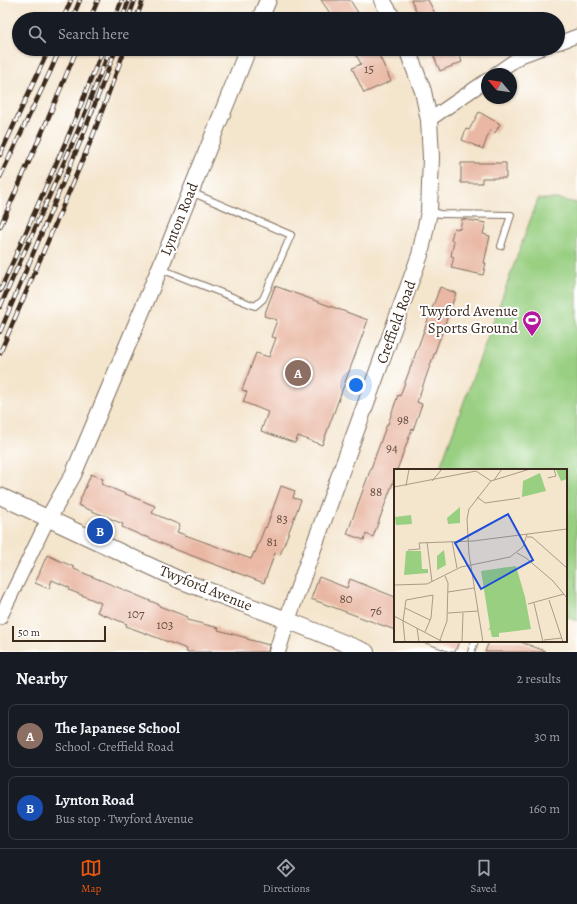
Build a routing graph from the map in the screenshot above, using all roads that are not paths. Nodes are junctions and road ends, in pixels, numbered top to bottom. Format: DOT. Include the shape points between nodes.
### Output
graph roads {
  1 [pos="268,0"];
  2 [pos="382,0"];
  3 [pos="263,12"];
  4 [pos="389,12"];
  5 [pos="577,36"];
  6 [pos="565,40"];
  7 [pos="245,56"];
  8 [pos="410,56"];
  9 [pos="521,56"];
  10 [pos="504,68"];
  11 [pos="481,84"];
  12 [pos="429,120"];
  13 [pos="190,192"];
  14 [pos="429,212"];
  15 [pos="501,246"];
  16 [pos="160,268"];
  17 [pos="0,496"];
  18 [pos="48,519"];
  19 [pos="0,618"];
  20 [pos="287,620"];
  21 [pos="475,642"];
  22 [pos="277,652"];
  23 [pos="366,652"];
  24 [pos="471,652"];
  1 -- 3 [label="street"];
  2 -- 4 [label="street"];
  5 -- 6 [label="street"];
  7 -- 13 [label="street, Lynton Road"];
  8 -- 12 [label="street, Creffield Road" via="423,91"];
  9 -- 10 [label="street"];
  11 -- 12 [label="street"];
  12 -- 14 [label="street, Creffield Road"];
  13 -- 16 [label="street, Lynton Road"];
  13 -- 16 [label="lane" via="291,235 263,299 255,306"];
  14 -- 15 [label="lane" via="511,215"];
  14 -- 20 [label="street, Creffield Road" via="420,255"];
  16 -- 18 [label="street, Lynton Road" via="73,474"];
  17 -- 18 [label="street, Twyford Avenue"];
  18 -- 19 [label="street"];
  18 -- 20 [label="street, Twyford Avenue" via="182,581"];
  20 -- 22 [label="street, Creffield Road"];
  20 -- 23 [label="street, Twyford Avenue"];
  21 -- 24 [label="lane"];
}
